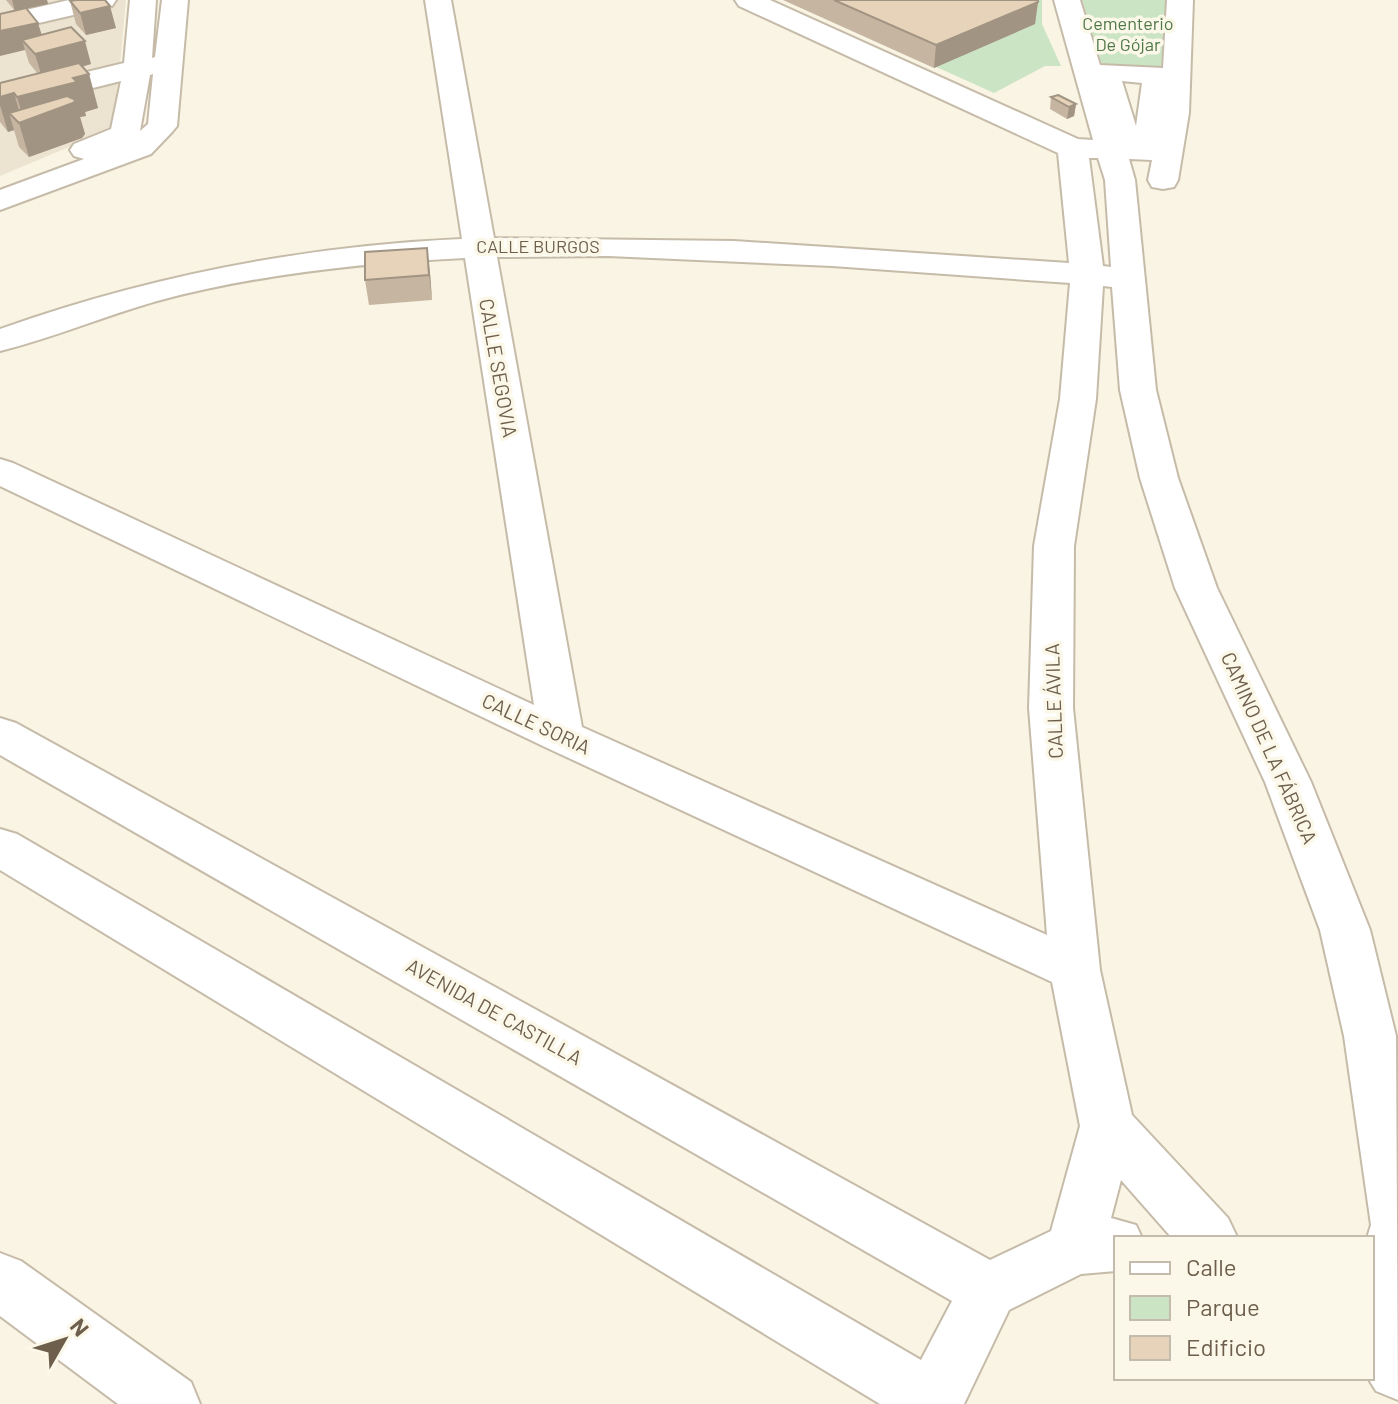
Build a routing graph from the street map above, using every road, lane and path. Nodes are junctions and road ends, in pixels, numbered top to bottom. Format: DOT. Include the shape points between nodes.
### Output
graph roads {
  1 [pos="103,0"];
  2 [pos="143,0"];
  3 [pos="175,0"];
  4 [pos="438,0"];
  5 [pos="748,0"];
  6 [pos="1067,0"];
  7 [pos="1180,0"];
  8 [pos="0,24"];
  9 [pos="168,65"];
  10 [pos="137,68"];
  11 [pos="0,102"];
  12 [pos="1073,148"];
  13 [pos="1115,165"];
  14 [pos="0,184"];
  15 [pos="0,201"];
  16 [pos="478,246"];
  17 [pos="1107,276"];
  18 [pos="0,341"];
  19 [pos="0,471"];
  20 [pos="0,734"];
  21 [pos="561,736"];
  22 [pos="0,847"];
  23 [pos="1075,970"];
  24 [pos="1107,1126"];
  25 [pos="1398,1225"];
  26 [pos="1207,1236"];
  27 [pos="1096,1246"];
  28 [pos="0,1281"];
  29 [pos="988,1290"];
  30 [pos="1381,1343"];
  31 [pos="932,1402"];
  32 [pos="169,1404"];
  1 -- 8 [label="street"];
  2 -- 10 [label="street"];
  3 -- 9 [label="street"];
  4 -- 16 [label="street, CALLE SEGOVIA"];
  5 -- 12 [label="street"];
  6 -- 13 [label="street, CAMINO DE LA FÁBRICA"];
  7 -- 13 [label="street" via="1170,152 1163,182"];
  9 -- 10 [label="street"];
  9 -- 15 [label="street" via="162,126 140,148"];
  10 -- 11 [label="street"];
  10 -- 14 [label="street" via="125,134"];
  12 -- 13 [label="street"];
  12 -- 17 [label="street, CAMINO DE LA FÁBRICA"];
  13 -- 17 [label="street, CAMINO DE LA FÁBRICA"];
  16 -- 17 [label="street, CALLE BURGOS" via="860,256"];
  16 -- 18 [label="street, CALLE BURGOS" via="233,273 91,307"];
  16 -- 21 [label="street, CALLE SEGOVIA"];
  17 -- 23 [label="street, CALLE ÁVILA" via="1078,399 1054,546 1051,708"];
  17 -- 25 [label="street, CAMINO DE LA FÁBRICA" via="1159,478 1196,588 1288,782 1345,930 1370,1036"];
  19 -- 21 [label="street, CALLE SORIA"];
  20 -- 29 [label="street, AVENIDA DE CASTILLA"];
  21 -- 23 [label="street, CALLE SORIA"];
  22 -- 31 [label="street"];
  23 -- 24 [label="street, CALLE ÁVILA"];
  24 -- 26 [label="street"];
  24 -- 27 [label="street, CALLE ÁVILA"];
  25 -- 30 [label="street, CAMINO DE LA FÁBRICA"];
  27 -- 29 [label="street"];
  28 -- 32 [label="street"];
  29 -- 31 [label="street"];
}
